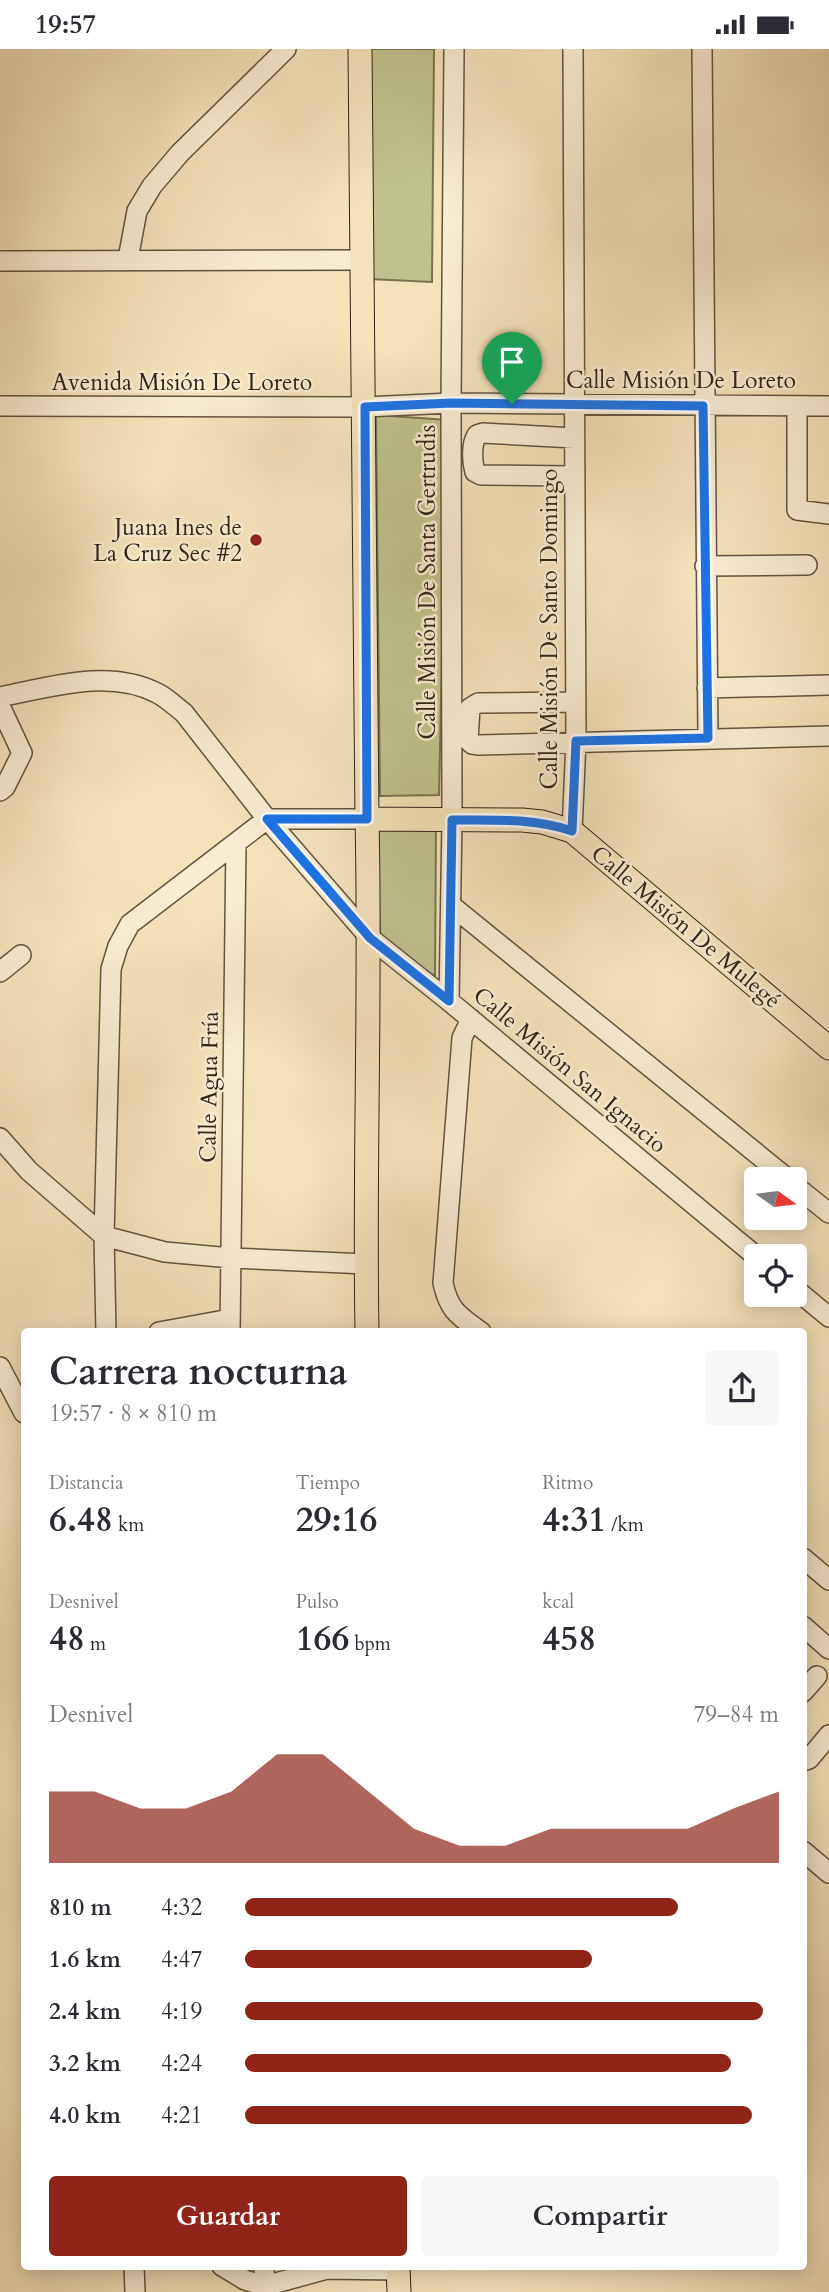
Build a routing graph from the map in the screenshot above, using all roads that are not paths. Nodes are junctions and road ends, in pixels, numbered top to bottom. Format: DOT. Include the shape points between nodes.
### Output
graph roads {
  1 [pos="286,49"];
  2 [pos="360,49"];
  3 [pos="454,49"];
  4 [pos="573,49"];
  5 [pos="702,49"];
  6 [pos="128,259"];
  7 [pos="362,260"];
  8 [pos="0,261"];
  9 [pos="451,403"];
  10 [pos="574,404"];
  11 [pos="0,406"];
  12 [pos="703,406"];
  13 [pos="797,406"];
  14 [pos="829,406"];
  15 [pos="365,407"];
  16 [pos="574,438"];
  17 [pos="574,476"];
  18 [pos="829,514"];
  19 [pos="807,565"];
  20 [pos="705,566"];
  21 [pos="829,685"];
  22 [pos="707,688"];
  23 [pos="0,697"];
  24 [pos="575,702"];
  25 [pos="0,706"];
  26 [pos="829,736"];
  27 [pos="708,738"];
  28 [pos="576,741"];
  29 [pos="0,791"];
  30 [pos="267,819"];
  31 [pos="367,819"];
  32 [pos="452,820"];
  33 [pos="572,831"];
  34 [pos="236,843"];
  35 [pos="452,906"];
  36 [pos="370,938"];
  37 [pos="21,955"];
  38 [pos="0,972"];
  39 [pos="449,1001"];
  40 [pos="471,1019"];
  41 [pos="829,1048"];
  42 [pos="0,1138"];
  43 [pos="773,1167"];
  44 [pos="807,1195"];
  45 [pos="829,1213"];
  46 [pos="104,1236"];
  47 [pos="744,1246"];
  48 [pos="231,1258"];
  49 [pos="366,1263"];
  50 [pos="807,1299"];
  51 [pos="829,1317"];
  52 [pos="230,1326"];
  53 [pos="106,1328"];
  54 [pos="206,1328"];
  55 [pos="368,1328"];
  56 [pos="475,1328"];
  57 [pos="0,1367"];
  58 [pos="21,1407"];
  59 [pos="807,1561"];
  60 [pos="829,1580"];
  61 [pos="807,1630"];
  62 [pos="829,1649"];
  63 [pos="817,1676"];
  64 [pos="807,1687"];
  65 [pos="829,1735"];
  66 [pos="807,1760"];
  67 [pos="807,1854"];
  68 [pos="829,1873"];
  69 [pos="134,2270"];
  70 [pos="229,2270"];
  71 [pos="264,2270"];
  72 [pos="324,2270"];
  73 [pos="337,2270"];
  74 [pos="398,2276"];
  75 [pos="265,2289"];
  76 [pos="135,2292"];
  1 -- 6 [label="street" via="152,186 137,211"];
  2 -- 7 [label="main road"];
  3 -- 9 [label="street, Calle Misión De Santa Gertrudis"];
  4 -- 10 [label="street, Calle Misión De Santo Domingo"];
  5 -- 12 [label="street"];
  6 -- 7 [label="street"];
  6 -- 8 [label="street"];
  7 -- 15 [label="main road"];
  9 -- 10 [label="street, Calle Misión De Loreto"];
  9 -- 15 [label="street, Calle Misión De Loreto"];
  9 -- 32 [label="street, Calle Misión De Santa Gertrudis"];
  10 -- 12 [label="street, Calle Misión De Loreto"];
  10 -- 16 [label="street, Calle Misión De Santo Domingo"];
  11 -- 15 [label="street, Avenida Misión De Loreto"];
  12 -- 13 [label="street, Calle Misión De Loreto"];
  12 -- 20 [label="street"];
  13 -- 14 [label="street, Calle Misión De Loreto"];
  13 -- 18 [label="street" via="797,510"];
  15 -- 31 [label="main road"];
  16 -- 17 [label="street, Calle Misión De Santo Domingo"];
  16 -- 17 [label="street" via="483,433 474,440 474,467 481,475"];
  17 -- 24 [label="street, Calle Misión De Santo Domingo"];
  19 -- 20 [label="street"];
  20 -- 22 [label="street"];
  21 -- 22 [label="street"];
  22 -- 27 [label="street"];
  23 -- 30 [label="street, Calle Misión San Ignacio" via="81,681 124,682 157,692 184,713"];
  24 -- 28 [label="street, Calle Misión De Santo Domingo"];
  24 -- 28 [label="street" via="478,703 470,708 468,740 479,745"];
  25 -- 29 [label="street" via="22,753"];
  26 -- 27 [label="street"];
  27 -- 28 [label="street"];
  28 -- 33 [label="street, Calle Misión De Santo Domingo"];
  30 -- 31 [label="street"];
  30 -- 34 [label="street"];
  30 -- 36 [label="street, Calle Misión San Ignacio"];
  31 -- 32 [label="main road, Calle Misión De Mulegé"];
  31 -- 36 [label="main road"];
  32 -- 33 [label="main road, Calle Misión De Mulegé" via="522,820"];
  32 -- 35 [label="street, Calle Misión De Santa Gertrudis"];
  33 -- 41 [label="main road, Calle Misión De Mulegé"];
  34 -- 46 [label="street" via="130,924 118,946 111,968"];
  34 -- 48 [label="street, Calle Agua Fría"];
  35 -- 39 [label="street, Calle Misión De Santa Gertrudis"];
  35 -- 43 [label="street"];
  36 -- 39 [label="street, Calle Misión San Ignacio"];
  36 -- 49 [label="main road"];
  37 -- 38 [label="street"];
  39 -- 40 [label="street, Calle Misión San Ignacio"];
  40 -- 47 [label="street, Calle Misión San Ignacio"];
  40 -- 56 [label="street" via="462,1038 443,1283 453,1312"];
  42 -- 46 [label="street" via="29,1171"];
  44 -- 45 [label="street"];
  46 -- 48 [label="street" via="165,1252"];
  46 -- 53 [label="street"];
  48 -- 49 [label="street"];
  48 -- 52 [label="street, Calle Agua Fría"];
  49 -- 55 [label="main road"];
  50 -- 51 [label="street"];
  52 -- 54 [label="street"];
  57 -- 58 [label="street"];
  59 -- 60 [label="street"];
  61 -- 62 [label="street"];
  63 -- 64 [label="street"];
  65 -- 66 [label="street"];
  67 -- 68 [label="street"];
  69 -- 76 [label="street"];
  70 -- 75 [label="street"];
  71 -- 75 [label="street"];
  72 -- 75 [label="street"];
  73 -- 74 [label="street"];
}
